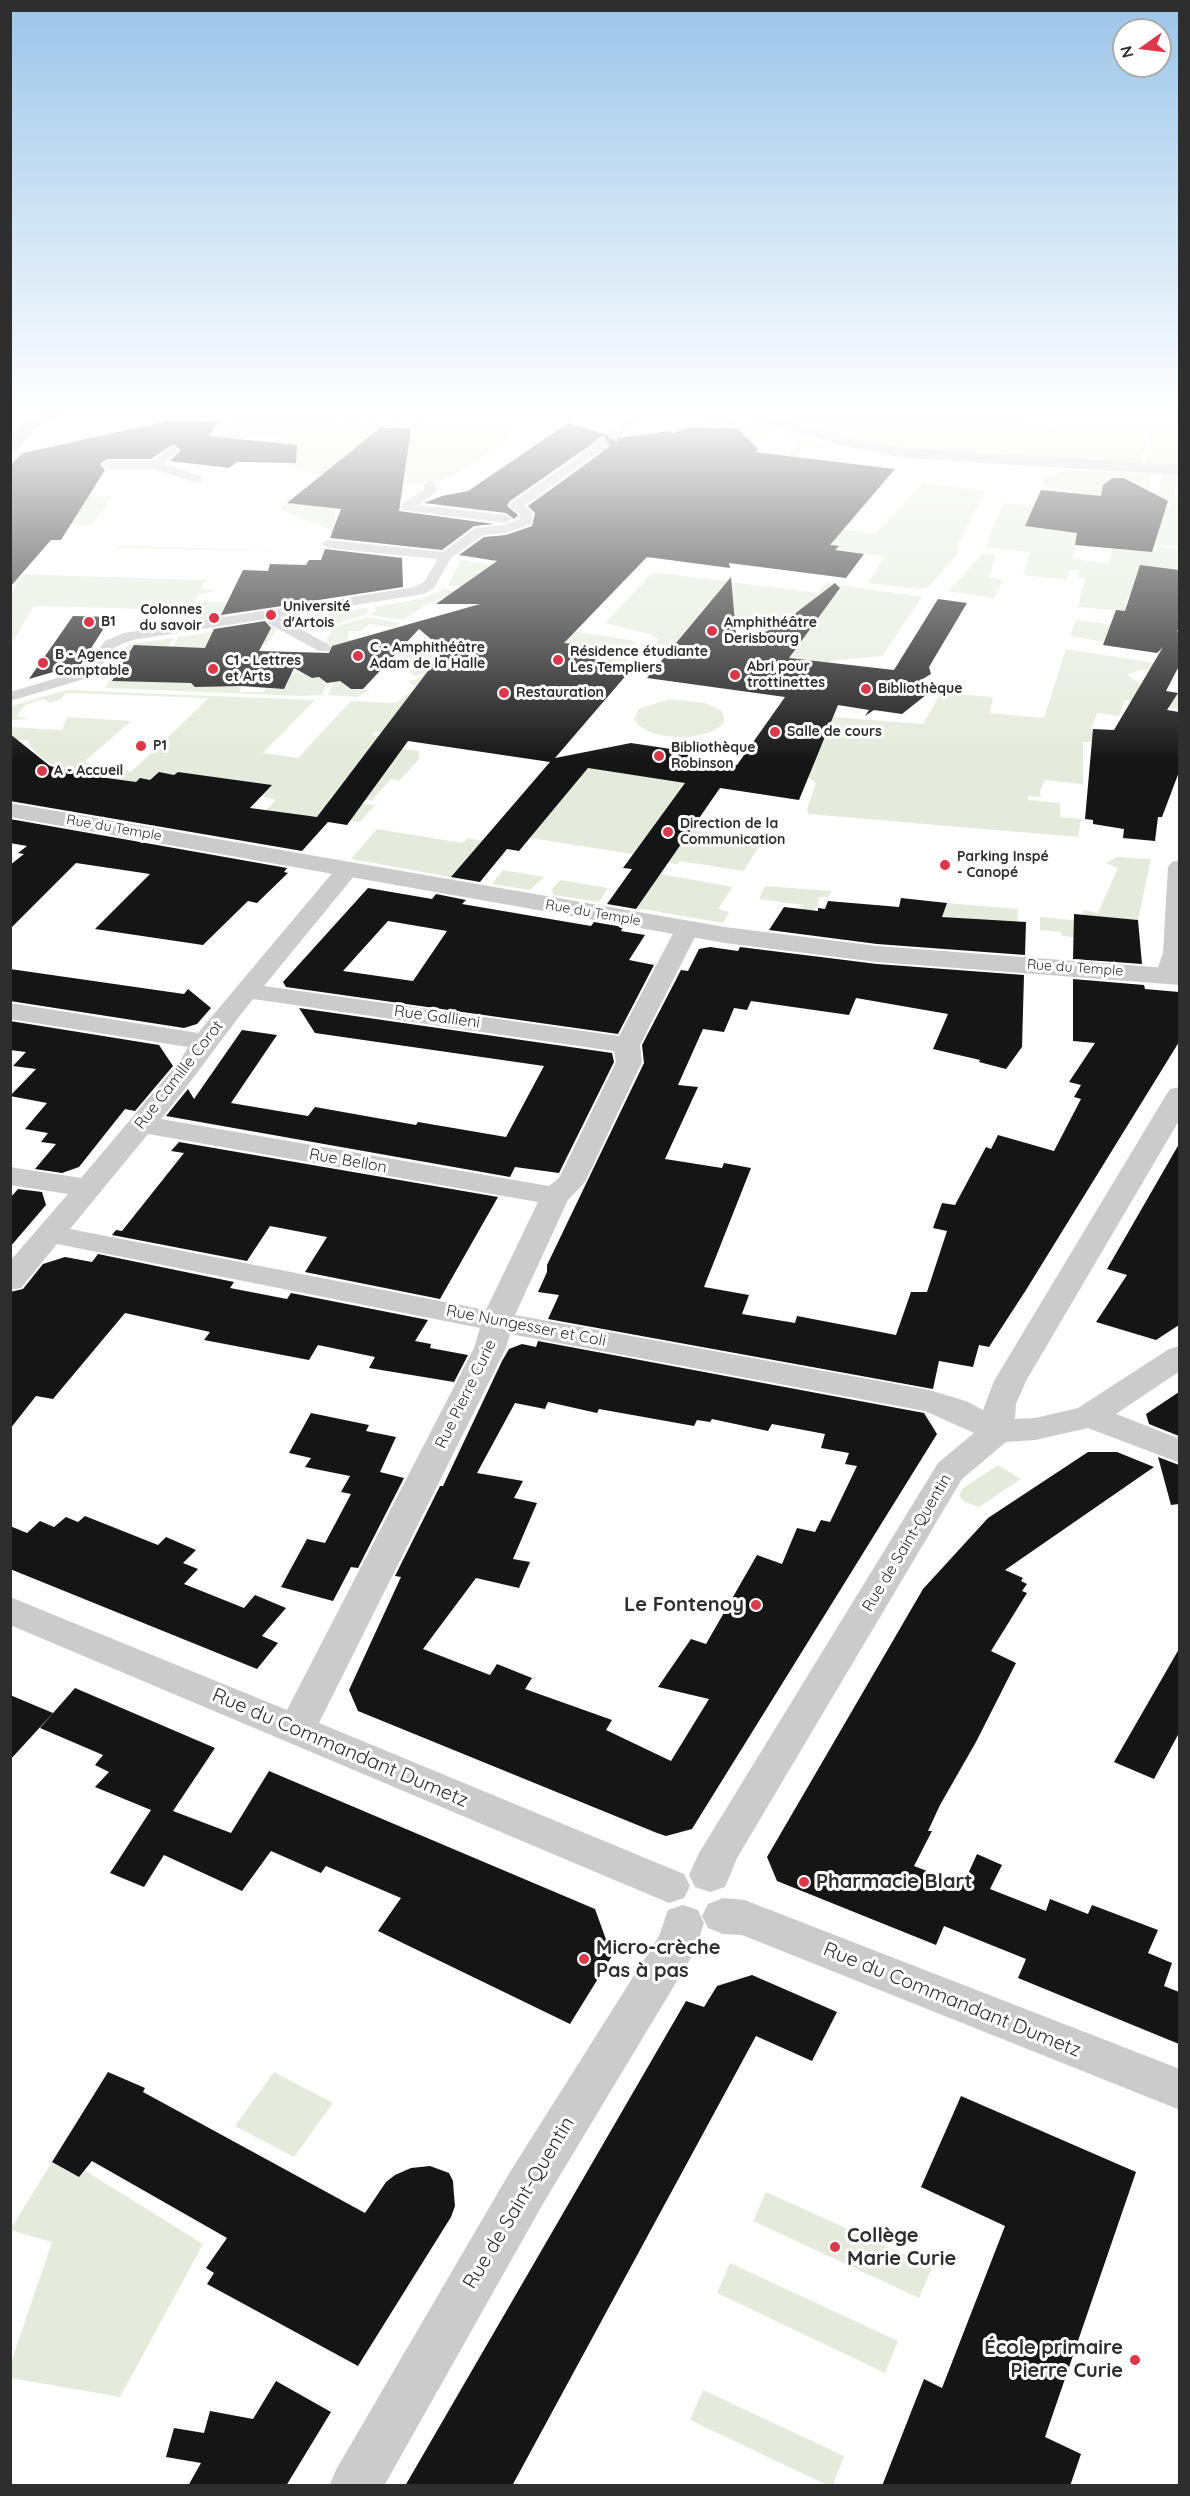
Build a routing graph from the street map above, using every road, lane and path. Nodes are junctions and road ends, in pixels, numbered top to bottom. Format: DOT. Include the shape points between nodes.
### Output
graph roads {
  1 [pos="506,528"];
  2 [pos="334,540"];
  3 [pos="446,556"];
  4 [pos="271,615"];
  5 [pos="324,648"];
  6 [pos="89,673"];
  7 [pos="80,687"];
  8 [pos="10,697"];
  9 [pos="10,810"];
  10 [pos="1179,867"];
  11 [pos="347,870"];
  12 [pos="1178,923"];
  13 [pos="687,929"];
  14 [pos="1174,976"];
  15 [pos="248,991"];
  16 [pos="10,1011"];
  17 [pos="204,1042"];
  18 [pos="627,1045"];
  19 [pos="1179,1095"];
  20 [pos="141,1124"];
  21 [pos="10,1176"];
  22 [pos="88,1188"];
  23 [pos="555,1196"];
  24 [pos="50,1234"];
  25 [pos="10,1281"];
  26 [pos="498,1322"];
  27 [pos="1179,1356"];
  28 [pos="1088,1417"];
  29 [pos="997,1431"];
  30 [pos="1179,1452"];
  31 [pos="10,1610"];
  32 [pos="296,1730"];
  33 [pos="692,1908"];
  34 [pos="1179,2090"];
  35 [pos="355,2486"];
  1 -- 3 [label="street" via="480,531"];
  2 -- 3 [label="street"];
  3 -- 4 [label="street" via="429,585 411,594"];
  4 -- 5 [label="street" via="274,621"];
  4 -- 6 [label="street" via="116,639"];
  6 -- 7 [label="street"];
  6 -- 8 [label="street"];
  9 -- 11 [label="street, Rue du Temple"];
  10 -- 12 [label="street"];
  11 -- 13 [label="street, Rue du Temple"];
  11 -- 15 [label="street, Rue Camille Corot"];
  12 -- 14 [label="street"];
  13 -- 14 [label="street, Rue du Temple" via="877,954"];
  13 -- 18 [label="street, Rue Pierre Curie"];
  15 -- 17 [label="street, Rue Camille Corot"];
  15 -- 18 [label="street, Rue Gallieni"];
  16 -- 17 [label="street"];
  17 -- 20 [label="street, Rue Camille Corot" via="192,1064"];
  18 -- 23 [label="street, Rue Pierre Curie" via="629,1062 571,1182"];
  19 -- 29 [label="street" via="1010,1381 1000,1404"];
  20 -- 22 [label="street, Rue Camille Corot"];
  20 -- 23 [label="street, Rue Bellon"];
  21 -- 22 [label="street"];
  22 -- 24 [label="street, Rue Camille Corot"];
  23 -- 26 [label="street, Rue Pierre Curie"];
  24 -- 25 [label="street, Rue Camille Corot"];
  24 -- 26 [label="street, Rue Nungesser et Coli"];
  26 -- 29 [label="street, Rue Nungesser et Coli" via="929,1401"];
  26 -- 32 [label="street, Rue Pierre Curie" via="490,1348"];
  27 -- 28 [label="street"];
  28 -- 29 [label="street" via="1035,1429"];
  28 -- 30 [label="street" via="1118,1425"];
  29 -- 33 [label="street, Rue de Saint-Quentin" via="950,1470 718,1853 710,1875 687,1874"];
  31 -- 32 [label="street, Rue du Commandant Dumetz"];
  32 -- 33 [label="street, Rue du Commandant Dumetz"];
  33 -- 34 [label="street, Rue du Commandant Dumetz" via="745,1918"];
  33 -- 35 [label="street, Rue de Saint-Quentin" via="674,1949 527,2187"];
}
